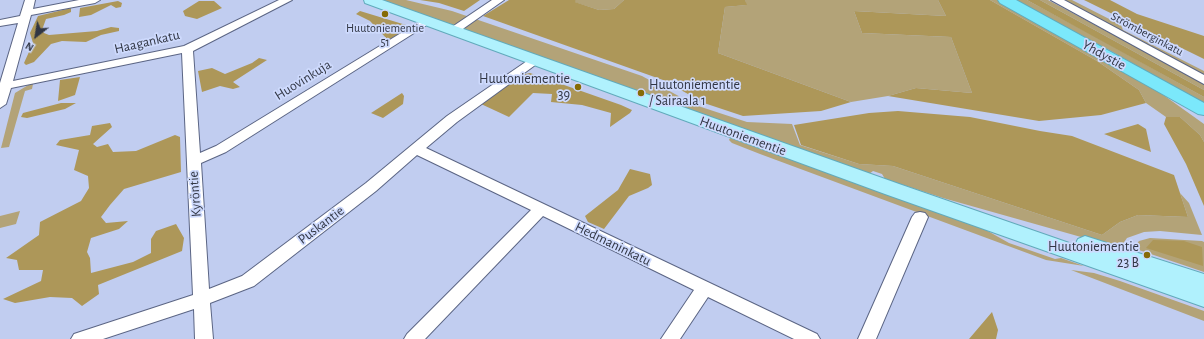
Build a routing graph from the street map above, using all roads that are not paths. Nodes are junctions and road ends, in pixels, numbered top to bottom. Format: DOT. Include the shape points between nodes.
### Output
graph roads {
  1 [pos="30,0"];
  2 [pos="96,0"];
  3 [pos="287,0"];
  4 [pos="370,0"];
  5 [pos="499,0"];
  6 [pos="1005,0"];
  7 [pos="1056,0"];
  8 [pos="26,16"];
  9 [pos="428,21"];
  10 [pos="0,23"];
  11 [pos="453,31"];
  12 [pos="187,49"];
  13 [pos="534,60"];
  14 [pos="1204,80"];
  15 [pos="5,86"];
  16 [pos="0,104"];
  17 [pos="1197,107"];
  18 [pos="1204,116"];
  19 [pos="416,149"];
  20 [pos="193,162"];
  21 [pos="892,189"];
  22 [pos="541,209"];
  23 [pos="920,217"];
  24 [pos="1204,282"];
  25 [pos="705,288"];
  26 [pos="1204,298"];
  27 [pos="203,299"];
  28 [pos="80,339"];
  29 [pos="204,339"];
  30 [pos="413,339"];
  31 [pos="670,339"];
  32 [pos="811,339"];
  33 [pos="867,339"];
  1 -- 8 [label="street"];
  2 -- 8 [label="street"];
  3 -- 12 [label="street, Haagankatu"];
  4 -- 9 [label="main road, Huutoniementie"];
  5 -- 11 [label="street"];
  6 -- 17 [label="highway, Yhdystie"];
  7 -- 14 [label="street, Strömberginkatu"];
  8 -- 10 [label="street"];
  8 -- 15 [label="street"];
  9 -- 11 [label="main road, Huutoniementie"];
  9 -- 20 [label="street, Huovinkuja" via="221,149"];
  11 -- 13 [label="main road, Huutoniementie"];
  12 -- 15 [label="street, Haagankatu"];
  12 -- 20 [label="street, Kyröntie"];
  13 -- 19 [label="street, Puskantie" via="452,119"];
  13 -- 21 [label="main road, Huutoniementie"];
  15 -- 16 [label="street"];
  17 -- 18 [label="highway, Yhdystie"];
  19 -- 22 [label="street, Hedmaninkatu"];
  19 -- 27 [label="street, Puskantie" via="371,187 248,281"];
  20 -- 27 [label="street, Kyröntie"];
  21 -- 24 [label="main road, Huutoniementie" via="1003,218"];
  21 -- 26 [label="main road, Huutoniementie"];
  22 -- 25 [label="street, Hedmaninkatu"];
  22 -- 30 [label="street"];
  23 -- 33 [label="street"];
  25 -- 31 [label="street"];
  25 -- 32 [label="street, Hedmaninkatu"];
  27 -- 28 [label="street, Puskantie"];
  27 -- 29 [label="street, Kyröntie"];
}
